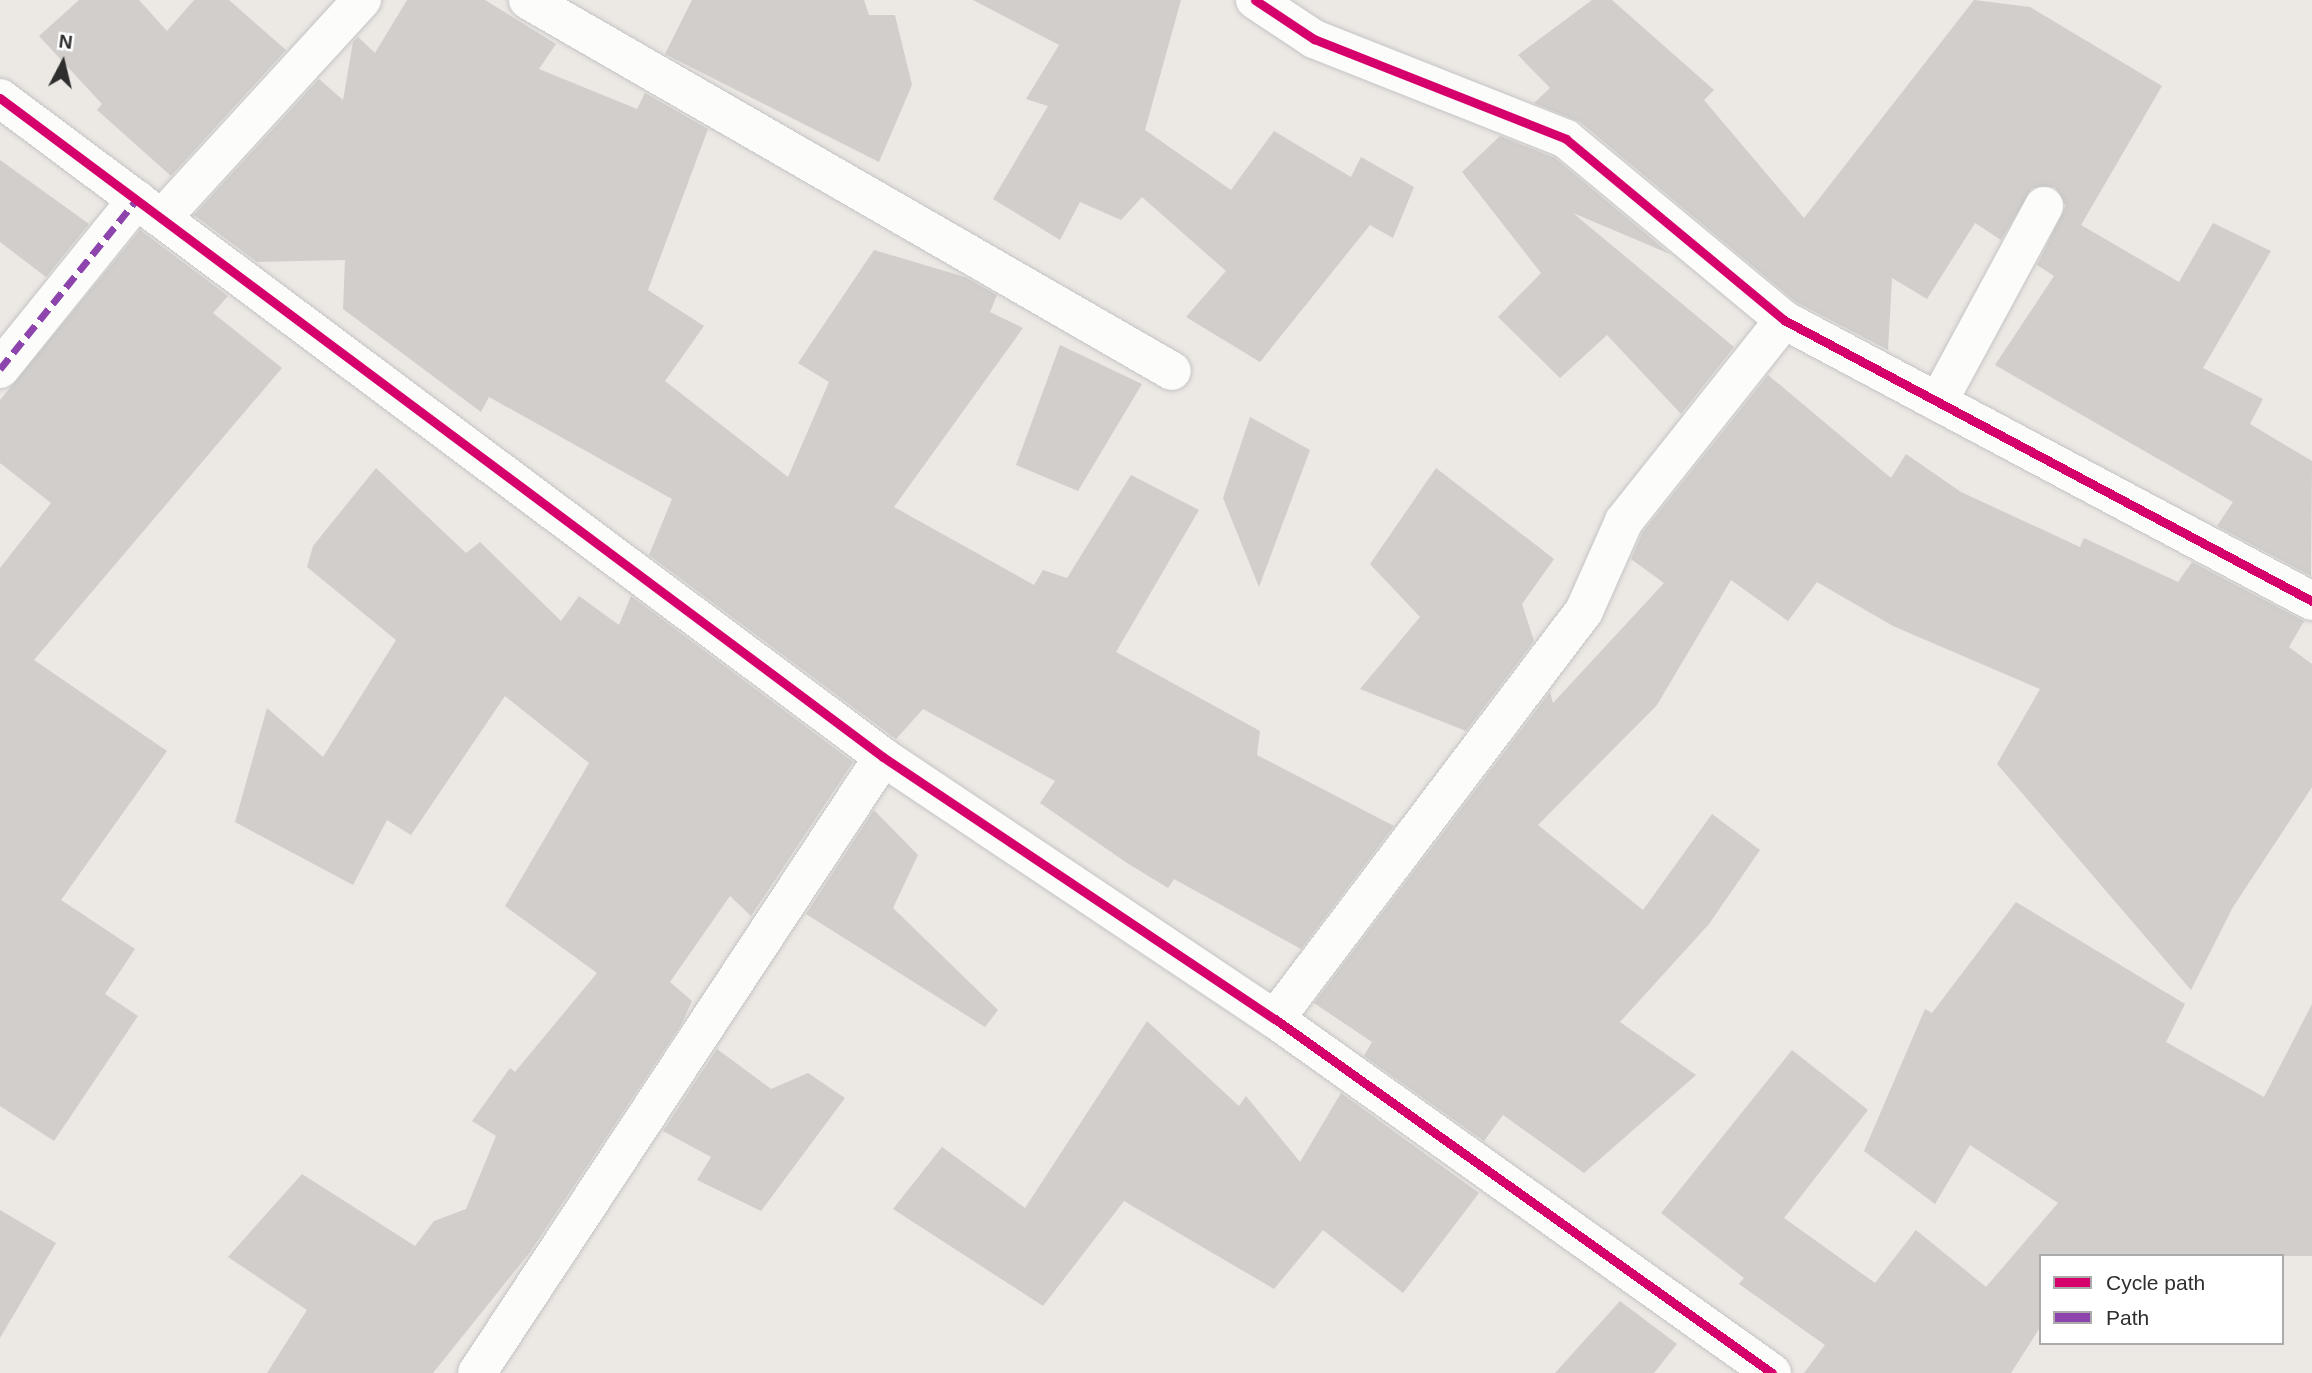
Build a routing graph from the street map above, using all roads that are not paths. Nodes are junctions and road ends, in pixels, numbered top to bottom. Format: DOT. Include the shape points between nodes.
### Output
graph roads {
  1 [pos="362,0"];
  2 [pos="528,0"];
  3 [pos="1255,0"];
  4 [pos="0,98"];
  5 [pos="2044,206"];
  6 [pos="149,209"];
  7 [pos="1784,320"];
  8 [pos="0,369"];
  9 [pos="1172,371"];
  10 [pos="1938,402"];
  11 [pos="2312,601"];
  12 [pos="883,757"];
  13 [pos="1275,1019"];
  14 [pos="477,1373"];
  15 [pos="1772,1373"];
  1 -- 6 [label="street"];
  2 -- 9 [label="street"];
  3 -- 7 [label="street" via="1314,39 1566,139"];
  4 -- 6 [label="street"];
  5 -- 10 [label="street"];
  6 -- 8 [label="street"];
  6 -- 12 [label="street"];
  7 -- 10 [label="street"];
  7 -- 13 [label="street" via="1624,521 1584,611"];
  10 -- 11 [label="street"];
  12 -- 13 [label="street"];
  12 -- 14 [label="street"];
  13 -- 15 [label="street"];
}
